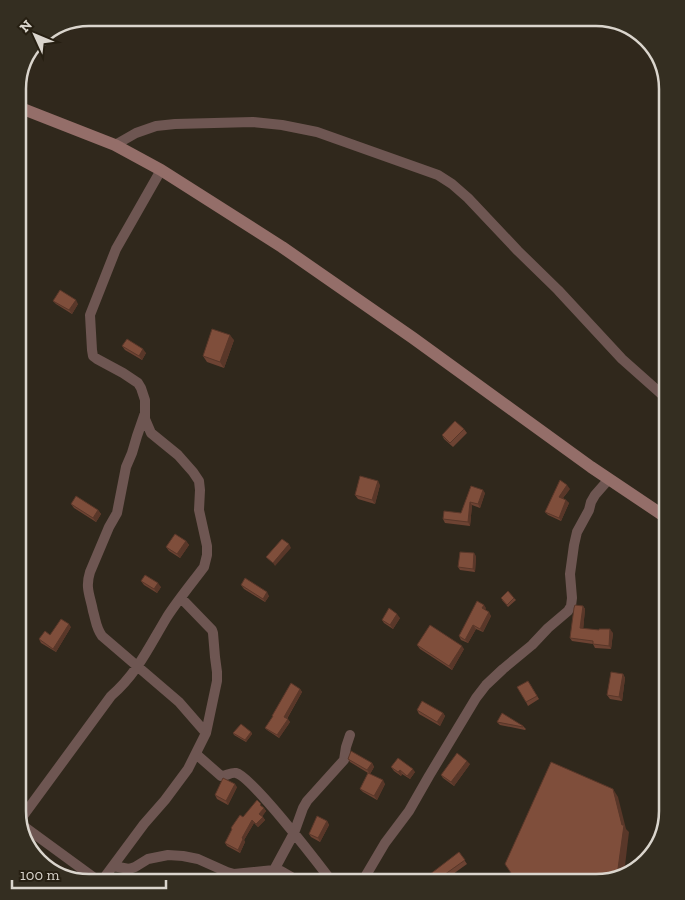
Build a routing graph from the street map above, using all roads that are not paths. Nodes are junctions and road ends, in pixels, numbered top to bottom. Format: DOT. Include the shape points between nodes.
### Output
graph roads {
  1 [pos="26,110"];
  2 [pos="115,145"];
  3 [pos="161,170"];
  4 [pos="659,391"];
  5 [pos="145,412"];
  6 [pos="610,479"];
  7 [pos="659,512"];
  8 [pos="181,598"];
  9 [pos="138,666"];
  10 [pos="206,733"];
  11 [pos="350,735"];
  12 [pos="196,754"];
  13 [pos="26,812"];
  14 [pos="30,830"];
  15 [pos="294,833"];
  16 [pos="114,866"];
  17 [pos="274,870"];
  18 [pos="90,874"];
  19 [pos="108,874"];
  20 [pos="286,874"];
  21 [pos="326,874"];
  22 [pos="367,874"];
  1 -- 2 [label="main road"];
  2 -- 3 [label="main road"];
  2 -- 4 [label="street" via="156,126 253,122 317,132 438,175 468,198 622,360"];
  3 -- 5 [label="street" via="116,249 89,320 93,356 138,383 144,393"];
  3 -- 6 [label="main road" via="290,252"];
  5 -- 8 [label="street" via="151,433 193,472 200,490 199,510 207,555 204,567"];
  5 -- 9 [label="street" via="126,467 117,513 90,572 87,587 98,631"];
  6 -- 7 [label="main road"];
  6 -- 22 [label="street" via="595,495 577,532 570,574 571,606 532,646 503,668 476,698 410,811"];
  8 -- 9 [label="street"];
  8 -- 10 [label="street" via="213,633 217,681"];
  9 -- 10 [label="street" via="179,702"];
  9 -- 13 [label="street" via="111,696"];
  10 -- 12 [label="street"];
  11 -- 15 [label="street" via="344,760 307,801"];
  12 -- 15 [label="street" via="221,776 236,773 249,782"];
  12 -- 16 [label="street"];
  14 -- 18 [label="street"];
  15 -- 17 [label="street"];
  15 -- 21 [label="street"];
  16 -- 17 [label="street" via="129,869 148,859 168,854 198,859 234,874"];
  16 -- 19 [label="street"];
  17 -- 20 [label="street"];
}
